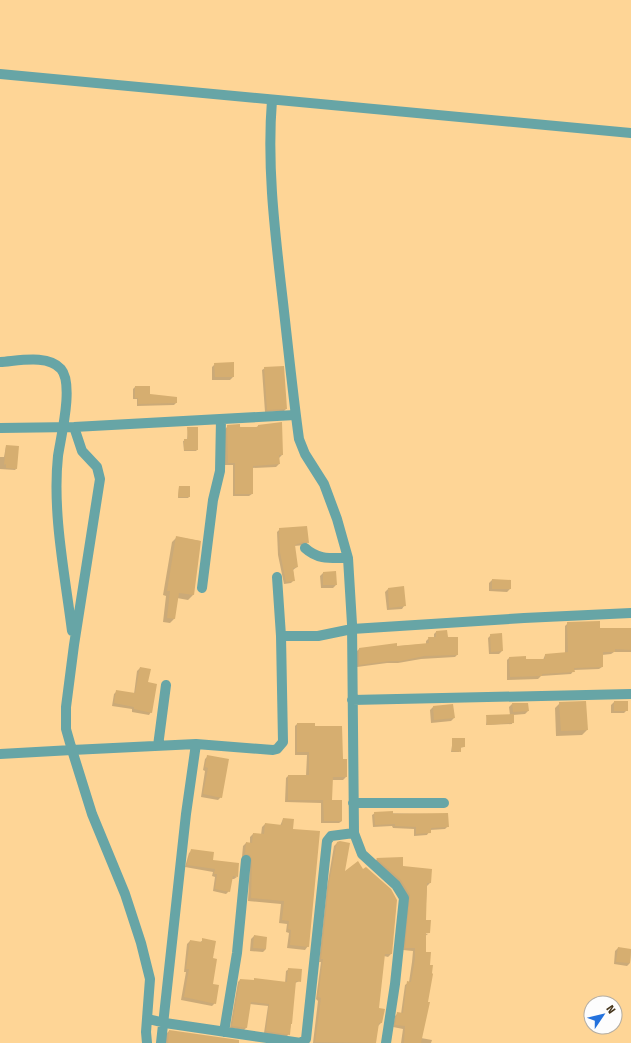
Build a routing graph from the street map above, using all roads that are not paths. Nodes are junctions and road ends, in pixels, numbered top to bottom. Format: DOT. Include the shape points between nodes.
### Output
graph roads {
  1 [pos="0,74"];
  2 [pos="272,100"];
  3 [pos="631,133"];
  4 [pos="0,362"];
  5 [pos="295,415"];
  6 [pos="221,419"];
  7 [pos="63,427"];
  8 [pos="74,427"];
  9 [pos="0,428"];
  10 [pos="305,548"];
  11 [pos="348,558"];
  12 [pos="277,577"];
  13 [pos="202,588"];
  14 [pos="631,613"];
  15 [pos="352,629"];
  16 [pos="281,636"];
  17 [pos="74,645"];
  18 [pos="166,685"];
  19 [pos="631,694"];
  20 [pos="352,700"];
  21 [pos="196,744"];
  22 [pos="158,746"];
  23 [pos="72,750"];
  24 [pos="0,754"];
  25 [pos="353,803"];
  26 [pos="444,803"];
  27 [pos="354,833"];
  28 [pos="246,860"];
  29 [pos="148,1019"];
  30 [pos="165,1023"];
  31 [pos="224,1032"];
  32 [pos="147,1043"];
  33 [pos="161,1043"];
  34 [pos="386,1043"];
  1 -- 2 [label="street"];
  2 -- 3 [label="street"];
  2 -- 5 [label="street" via="270,166"];
  4 -- 7 [label="street" via="36,360 51,362 61,369 66,386"];
  5 -- 6 [label="street"];
  5 -- 11 [label="street" via="298,439 324,484"];
  6 -- 8 [label="street"];
  6 -- 13 [label="street" via="220,471 213,500"];
  7 -- 8 [label="street"];
  7 -- 9 [label="street"];
  7 -- 17 [label="street" via="56,481"];
  8 -- 17 [label="street" via="82,450 97,467 100,479"];
  10 -- 11 [label="street" via="321,558"];
  11 -- 15 [label="street"];
  12 -- 16 [label="street"];
  14 -- 15 [label="street"];
  15 -- 16 [label="street" via="318,636"];
  15 -- 20 [label="street"];
  16 -- 21 [label="street" via="280,746 273,750"];
  17 -- 23 [label="street" via="66,707 66,729"];
  18 -- 22 [label="street"];
  19 -- 20 [label="street"];
  20 -- 25 [label="street"];
  21 -- 22 [label="street"];
  21 -- 30 [label="street" via="186,814"];
  22 -- 23 [label="street"];
  23 -- 24 [label="street"];
  23 -- 29 [label="street" via="92,814 125,894 141,943 150,979"];
  25 -- 26 [label="street"];
  25 -- 27 [label="street"];
  27 -- 31 [label="street" via="331,836 327,841 306,1039 301,1042"];
  27 -- 34 [label="street" via="362,854 396,885 404,898"];
  28 -- 31 [label="street" via="237,953"];
  29 -- 30 [label="street"];
  29 -- 32 [label="street"];
  30 -- 31 [label="street"];
  30 -- 33 [label="street"];
}
